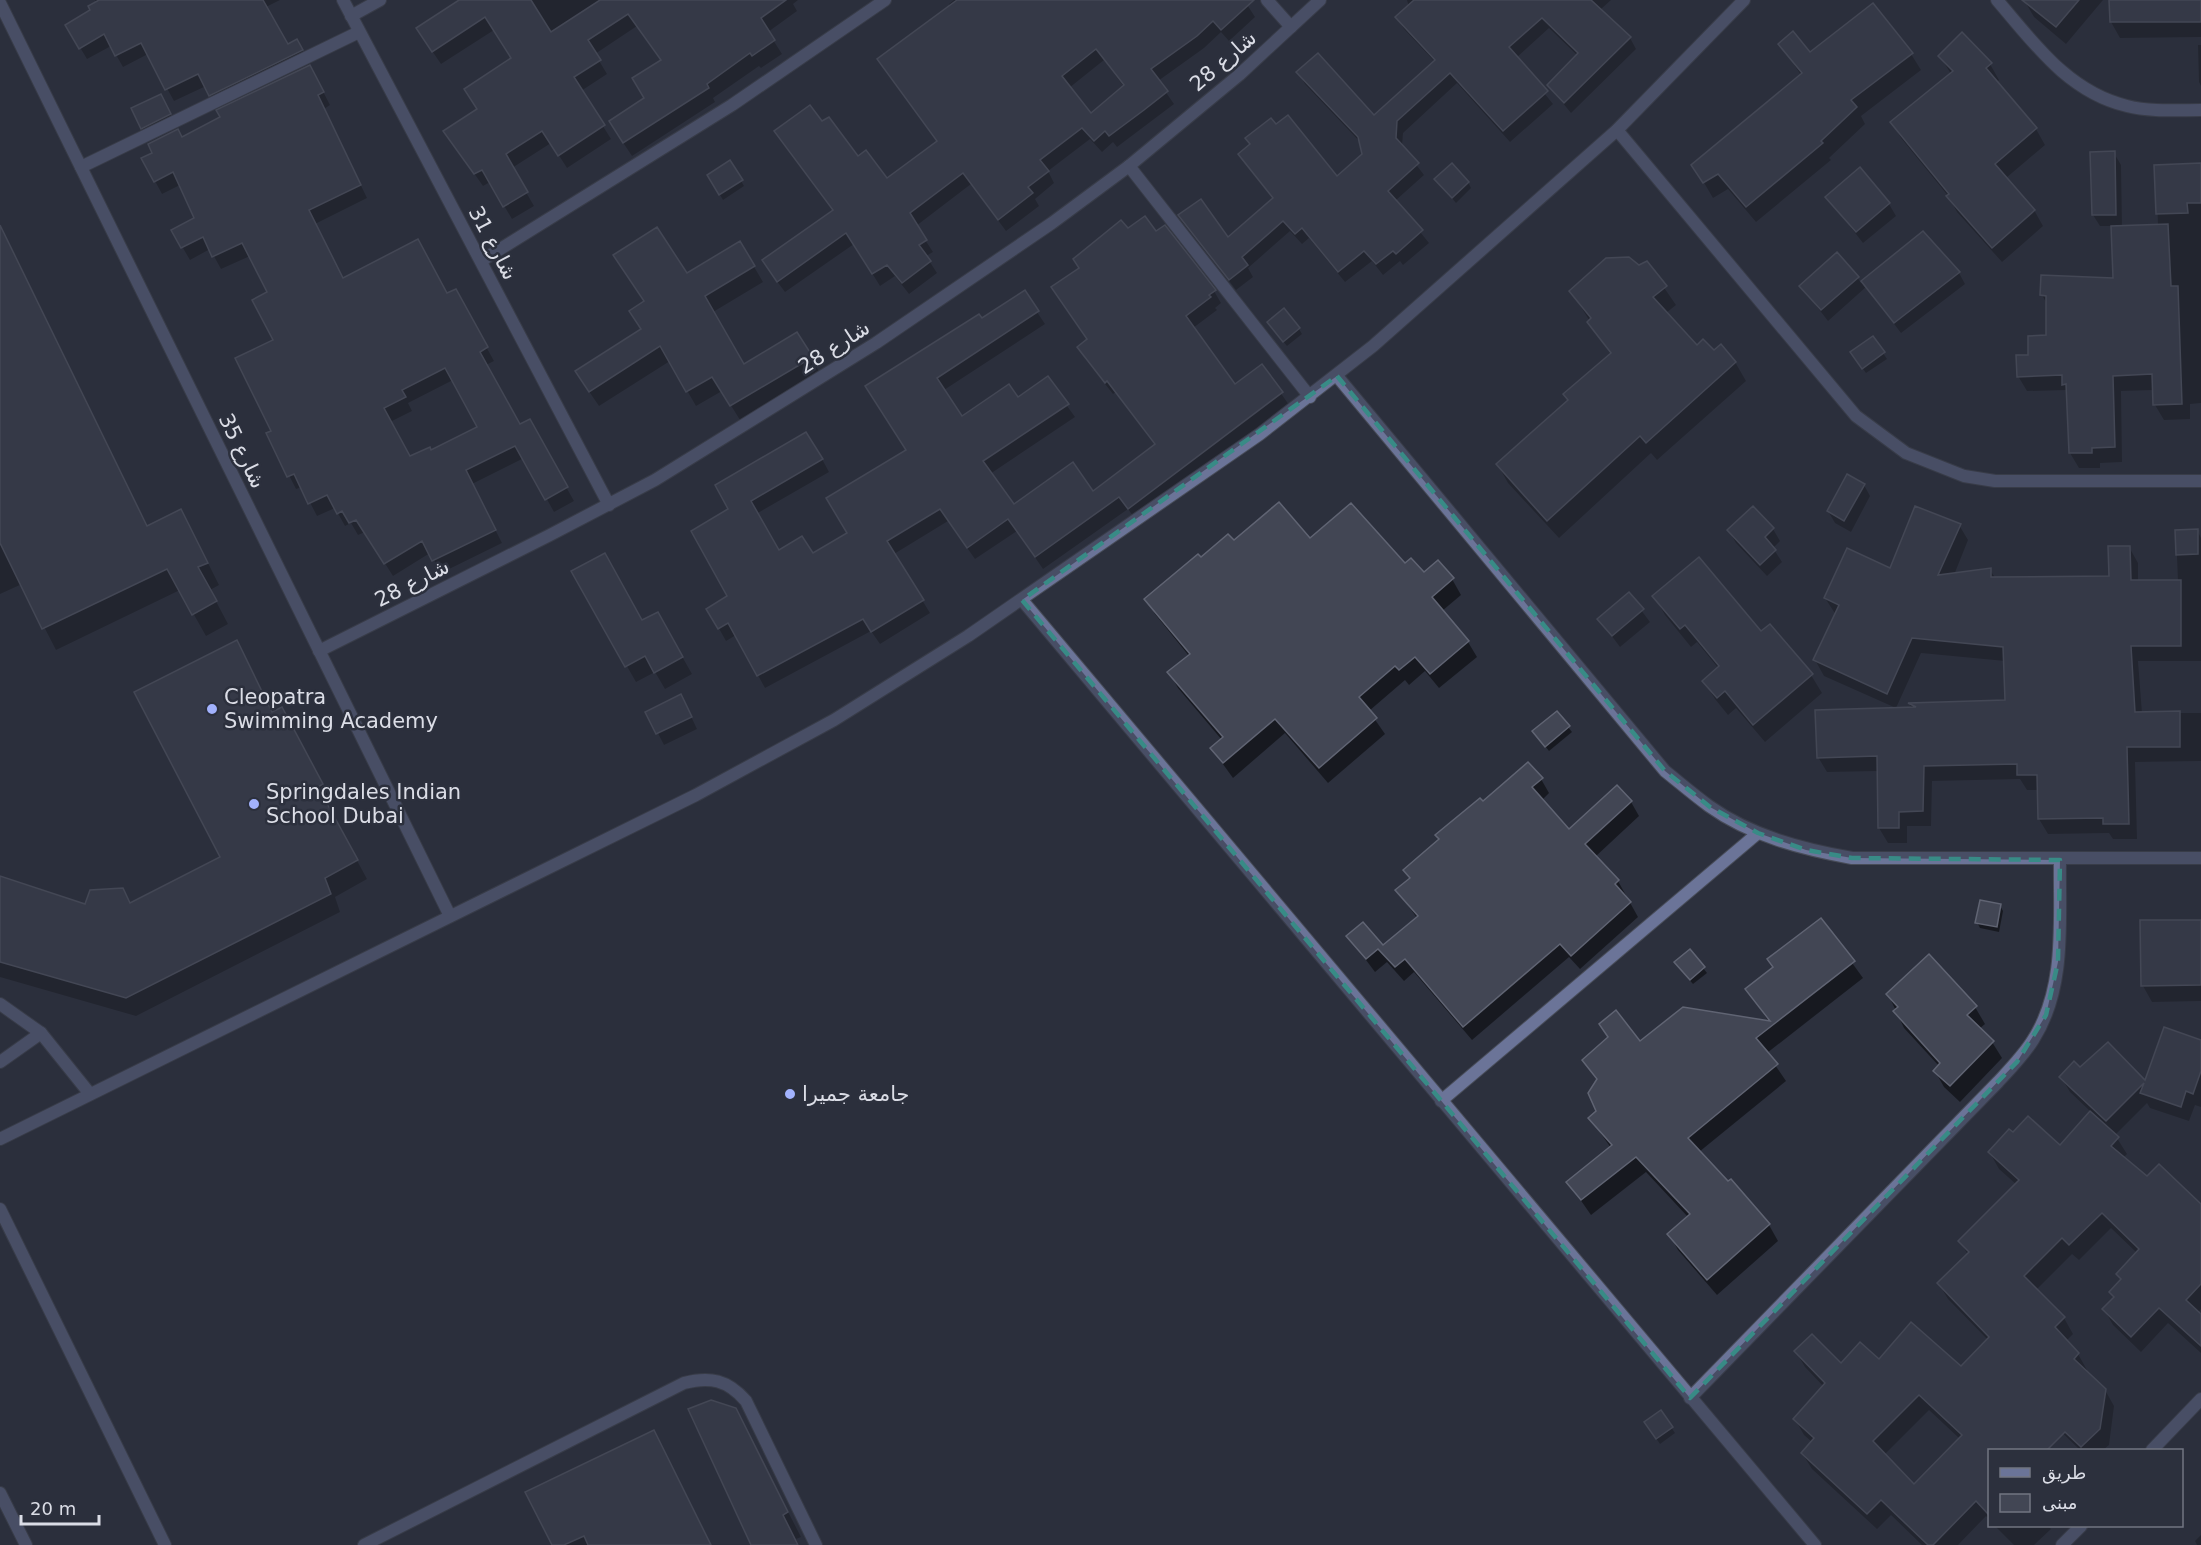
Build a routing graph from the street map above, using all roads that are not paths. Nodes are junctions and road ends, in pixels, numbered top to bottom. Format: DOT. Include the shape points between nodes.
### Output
graph roads {
  1 [pos="343,0"];
  2 [pos="380,0"];
  3 [pos="885,0"];
  4 [pos="1267,0"];
  5 [pos="1320,0"];
  6 [pos="1744,0"];
  7 [pos="1997,0"];
  8 [pos="0,3"];
  9 [pos="351,16"];
  10 [pos="1291,27"];
  11 [pos="359,32"];
  12 [pos="2201,110"];
  13 [pos="1617,130"];
  14 [pos="1129,166"];
  15 [pos="81,167"];
  16 [pos="481,261"];
  17 [pos="1337,376"];
  18 [pos="1310,397"];
  19 [pos="2201,481"];
  20 [pos="609,505"];
  21 [pos="1022,600"];
  22 [pos="319,651"];
  23 [pos="1758,833"];
  24 [pos="2201,858"];
  25 [pos="2060,860"];
  26 [pos="450,916"];
  27 [pos="0,1004"];
  28 [pos="42,1033"];
  29 [pos="0,1062"];
  30 [pos="90,1094"];
  31 [pos="1442,1101"];
  32 [pos="0,1139"];
  33 [pos="0,1209"];
  34 [pos="1690,1398"];
  35 [pos="2201,1399"];
  36 [pos="2153,1449"];
  37 [pos="0,1493"];
  38 [pos="2080,1527"];
  39 [pos="26,1545"];
  40 [pos="165,1545"];
  41 [pos="364,1545"];
  42 [pos="816,1545"];
  43 [pos="1815,1545"];
  44 [pos="2062,1545"];
  1 -- 9 [label="street, شارع 31"];
  2 -- 9 [label="street"];
  3 -- 16 [label="street" via="732,105"];
  4 -- 10 [label="street"];
  5 -- 10 [label="street, شارع 28"];
  6 -- 13 [label="street"];
  7 -- 12 [label="street" via="2066,76 2095,95 2128,107"];
  8 -- 15 [label="street, شارع 35"];
  9 -- 11 [label="street, شارع 31"];
  10 -- 14 [label="street, شارع 28"];
  11 -- 15 [label="street"];
  11 -- 16 [label="street, شارع 31"];
  13 -- 17 [label="street"];
  13 -- 19 [label="street" via="1842,400 1880,436 1906,453 1964,476 1995,481"];
  14 -- 18 [label="street"];
  14 -- 20 [label="street, شارع 28" via="876,343 700,454"];
  15 -- 22 [label="street, شارع 35"];
  16 -- 20 [label="street, شارع 31"];
  17 -- 18 [label="street"];
  17 -- 23 [label="street" via="1665,771 1710,807"];
  18 -- 21 [label="street"];
  20 -- 22 [label="street, شارع 28"];
  21 -- 26 [label="street" via="902,680 766,759"];
  21 -- 31 [label="street"];
  22 -- 26 [label="street, شارع 35"];
  23 -- 25 [label="street" via="1806,850 1852,858"];
  23 -- 31 [label="street"];
  24 -- 25 [label="street"];
  25 -- 34 [label="street" via="2056,979 2034,1040 1998,1082"];
  26 -- 30 [label="street"];
  27 -- 28 [label="street"];
  28 -- 29 [label="street"];
  28 -- 30 [label="street"];
  30 -- 32 [label="street"];
  31 -- 34 [label="street"];
  33 -- 40 [label="street"];
  34 -- 43 [label="street"];
  35 -- 36 [label="street"];
  37 -- 39 [label="street"];
  38 -- 44 [label="street"];
  41 -- 42 [label="street" via="684,1383 701,1378 718,1380 734,1388 746,1401"];
}
